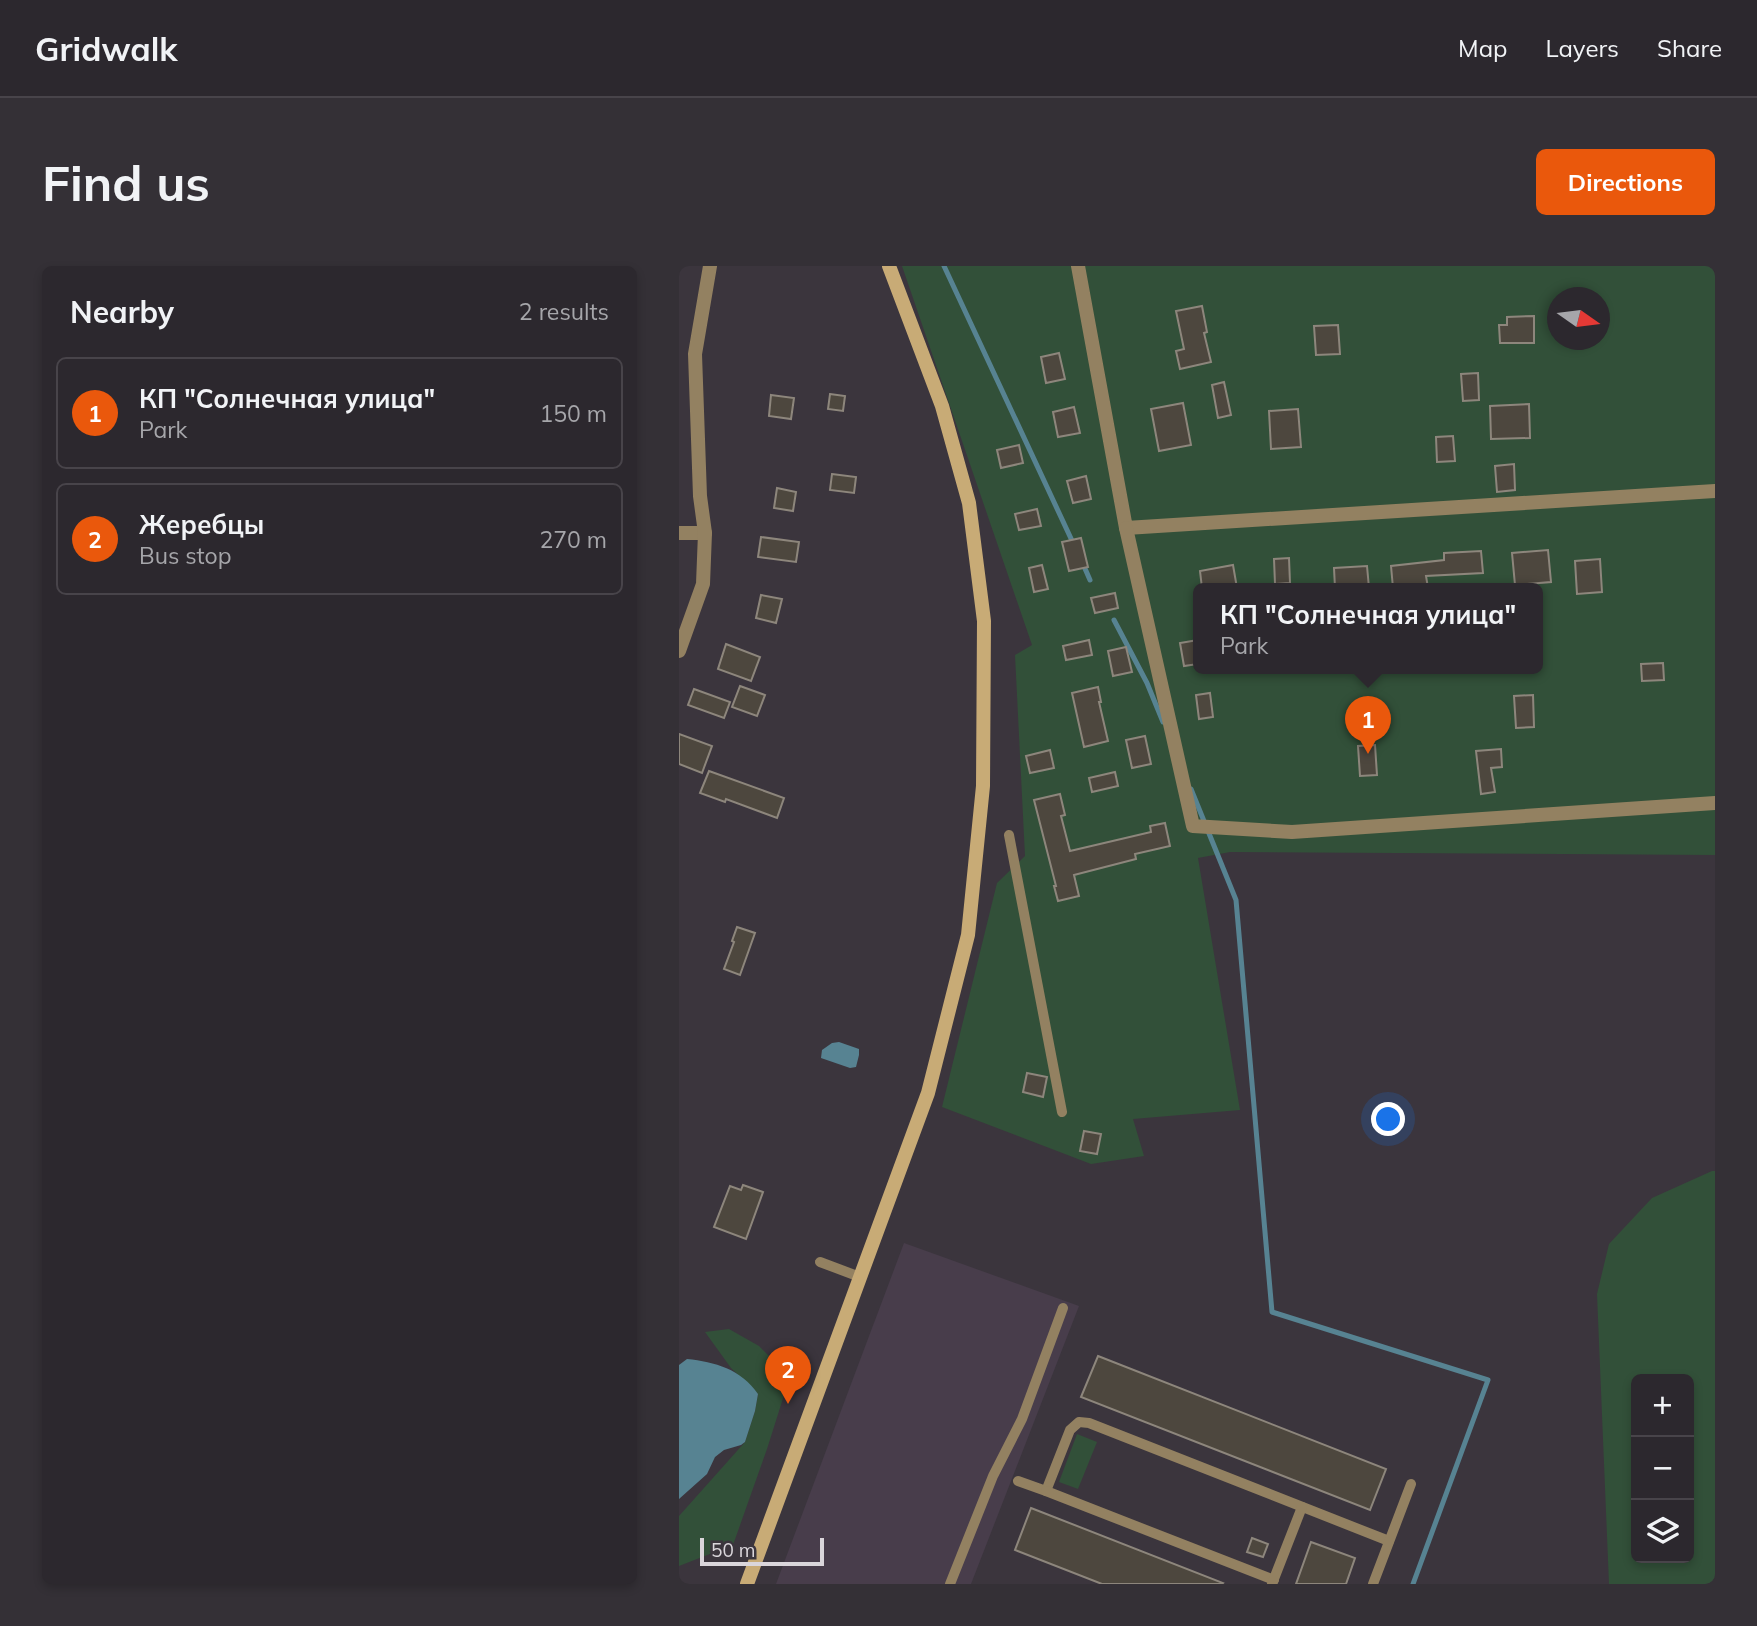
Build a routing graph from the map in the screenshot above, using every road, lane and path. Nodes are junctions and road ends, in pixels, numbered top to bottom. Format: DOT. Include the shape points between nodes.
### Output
graph roads {
  1 [pos="710,266"];
  2 [pos="889,266"];
  3 [pos="1078,266"];
  4 [pos="1715,491"];
  5 [pos="1126,528"];
  6 [pos="679,533"];
  7 [pos="705,533"];
  8 [pos="679,651"];
  9 [pos="1715,803"];
  10 [pos="1009,835"];
  11 [pos="1062,1112"];
  12 [pos="820,1262"];
  13 [pos="860,1277"];
  14 [pos="1063,1308"];
  15 [pos="1019,1480"];
  16 [pos="1411,1484"];
  17 [pos="1046,1491"];
  18 [pos="1302,1507"];
  19 [pos="1389,1541"];
  20 [pos="1273,1582"];
  21 [pos="747,1584"];
  22 [pos="950,1584"];
  23 [pos="1373,1584"];
  1 -- 7 [label="street" via="695,354"];
  2 -- 13 [label="main road" via="942,406 969,503 984,621 983,786 968,935 928,1093"];
  3 -- 5 [label="street"];
  4 -- 5 [label="street"];
  5 -- 9 [label="street" via="1193,826 1292,832"];
  6 -- 7 [label="street"];
  7 -- 8 [label="street" via="703,584"];
  10 -- 11 [label="lane"];
  12 -- 13 [label="lane"];
  13 -- 21 [label="main road"];
  14 -- 22 [label="lane" via="1022,1419 993,1476"];
  15 -- 17 [label="lane"];
  16 -- 19 [label="lane"];
  17 -- 18 [label="lane" via="1070,1430 1079,1422"];
  17 -- 20 [label="lane"];
  18 -- 19 [label="lane"];
  18 -- 20 [label="lane"];
  19 -- 23 [label="lane"];
}
